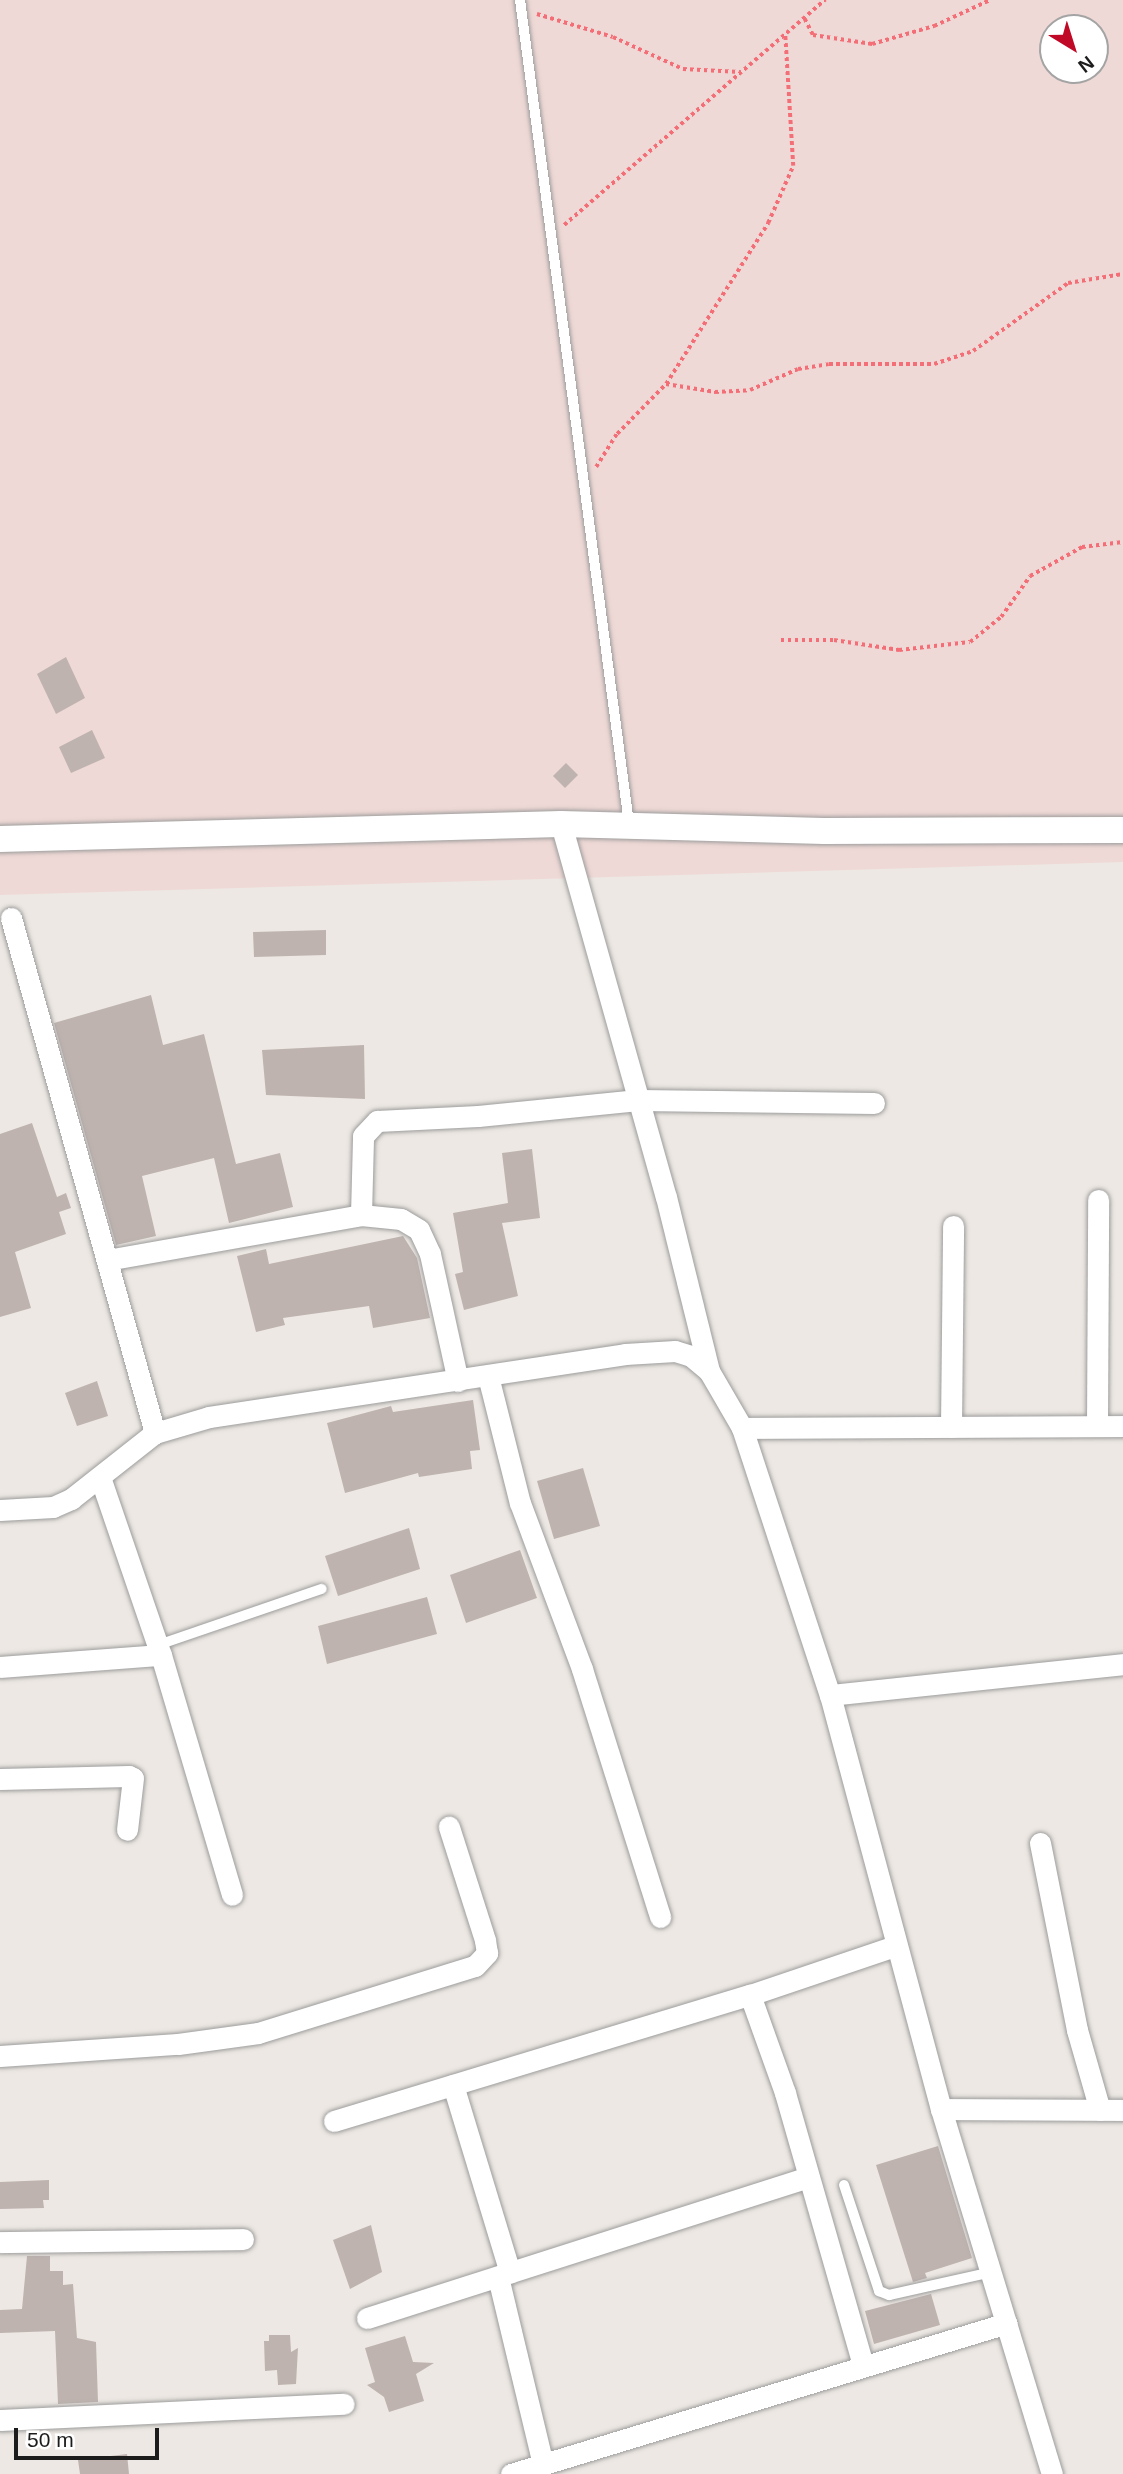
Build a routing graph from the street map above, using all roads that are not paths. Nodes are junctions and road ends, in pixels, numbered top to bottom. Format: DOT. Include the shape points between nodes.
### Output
graph roads {
  1 [pos="521,5"];
  2 [pos="561,824"];
  3 [pos="629,824"];
  4 [pos="1123,830"];
  5 [pos="0,839"];
  6 [pos="11,918"];
  7 [pos="638,1100"];
  8 [pos="874,1103"];
  9 [pos="1098,1200"];
  10 [pos="360,1215"];
  11 [pos="953,1226"];
  12 [pos="107,1260"];
  13 [pos="709,1371"];
  14 [pos="488,1376"];
  15 [pos="458,1381"];
  16 [pos="1097,1426"];
  17 [pos="1123,1426"];
  18 [pos="951,1427"];
  19 [pos="742,1428"];
  20 [pos="155,1433"];
  21 [pos="100,1477"];
  22 [pos="0,1510"];
  23 [pos="322,1589"];
  24 [pos="160,1650"];
  25 [pos="1123,1664"];
  26 [pos="0,1667"];
  27 [pos="830,1695"];
  28 [pos="0,1779"];
  29 [pos="449,1827"];
  30 [pos="127,1830"];
  31 [pos="1040,1843"];
  32 [pos="232,1895"];
  33 [pos="660,1917"];
  34 [pos="895,1946"];
  35 [pos="750,1995"];
  36 [pos="0,2056"];
  37 [pos="453,2085"];
  38 [pos="941,2109"];
  39 [pos="1100,2110"];
  40 [pos="1123,2110"];
  41 [pos="334,2121"];
  42 [pos="807,2178"];
  43 [pos="844,2185"];
  44 [pos="243,2239"];
  45 [pos="0,2242"];
  46 [pos="992,2272"];
  47 [pos="504,2275"];
  48 [pos="367,2318"];
  49 [pos="1007,2323"];
  50 [pos="863,2365"];
  51 [pos="344,2404"];
  52 [pos="0,2420"];
  53 [pos="543,2464"];
  54 [pos="511,2474"];
  55 [pos="1052,2474"];
  1 -- 3 [label="lane"];
  2 -- 3 [label="street"];
  2 -- 5 [label="street"];
  2 -- 7 [label="street"];
  3 -- 4 [label="street" via="824,831"];
  6 -- 12 [label="street"];
  7 -- 8 [label="street"];
  7 -- 10 [label="street" via="377,1121 363,1136"];
  7 -- 13 [label="street"];
  9 -- 16 [label="street"];
  10 -- 12 [label="street"];
  10 -- 15 [label="street" via="401,1219 419,1230 430,1254"];
  11 -- 18 [label="street"];
  12 -- 20 [label="street"];
  13 -- 14 [label="street" via="691,1356 675,1351"];
  13 -- 19 [label="street"];
  14 -- 15 [label="street"];
  14 -- 33 [label="street" via="520,1503 582,1669"];
  15 -- 20 [label="street" via="209,1417"];
  16 -- 17 [label="street"];
  16 -- 18 [label="street"];
  18 -- 19 [label="street"];
  19 -- 27 [label="street"];
  20 -- 21 [label="street"];
  21 -- 22 [label="street" via="53,1507"];
  21 -- 24 [label="street"];
  23 -- 24 [label="lane"];
  24 -- 26 [label="street"];
  24 -- 32 [label="street"];
  25 -- 27 [label="street"];
  27 -- 34 [label="street"];
  28 -- 30 [label="street" via="134,1778"];
  29 -- 36 [label="street" via="485,1940 487,1953 475,1966 258,2033 178,2044"];
  31 -- 39 [label="street" via="1077,2030"];
  34 -- 35 [label="street"];
  34 -- 38 [label="street"];
  35 -- 37 [label="street"];
  35 -- 42 [label="street" via="785,2093"];
  37 -- 41 [label="street"];
  37 -- 47 [label="street"];
  38 -- 39 [label="street"];
  38 -- 46 [label="street"];
  39 -- 40 [label="street"];
  42 -- 47 [label="street"];
  42 -- 50 [label="street"];
  43 -- 46 [label="lane" via="879,2291 889,2295"];
  44 -- 45 [label="street"];
  46 -- 49 [label="street"];
  47 -- 48 [label="street"];
  47 -- 53 [label="street"];
  49 -- 50 [label="street"];
  49 -- 55 [label="street"];
  50 -- 53 [label="street"];
  51 -- 52 [label="street"];
  53 -- 54 [label="street"];
}
